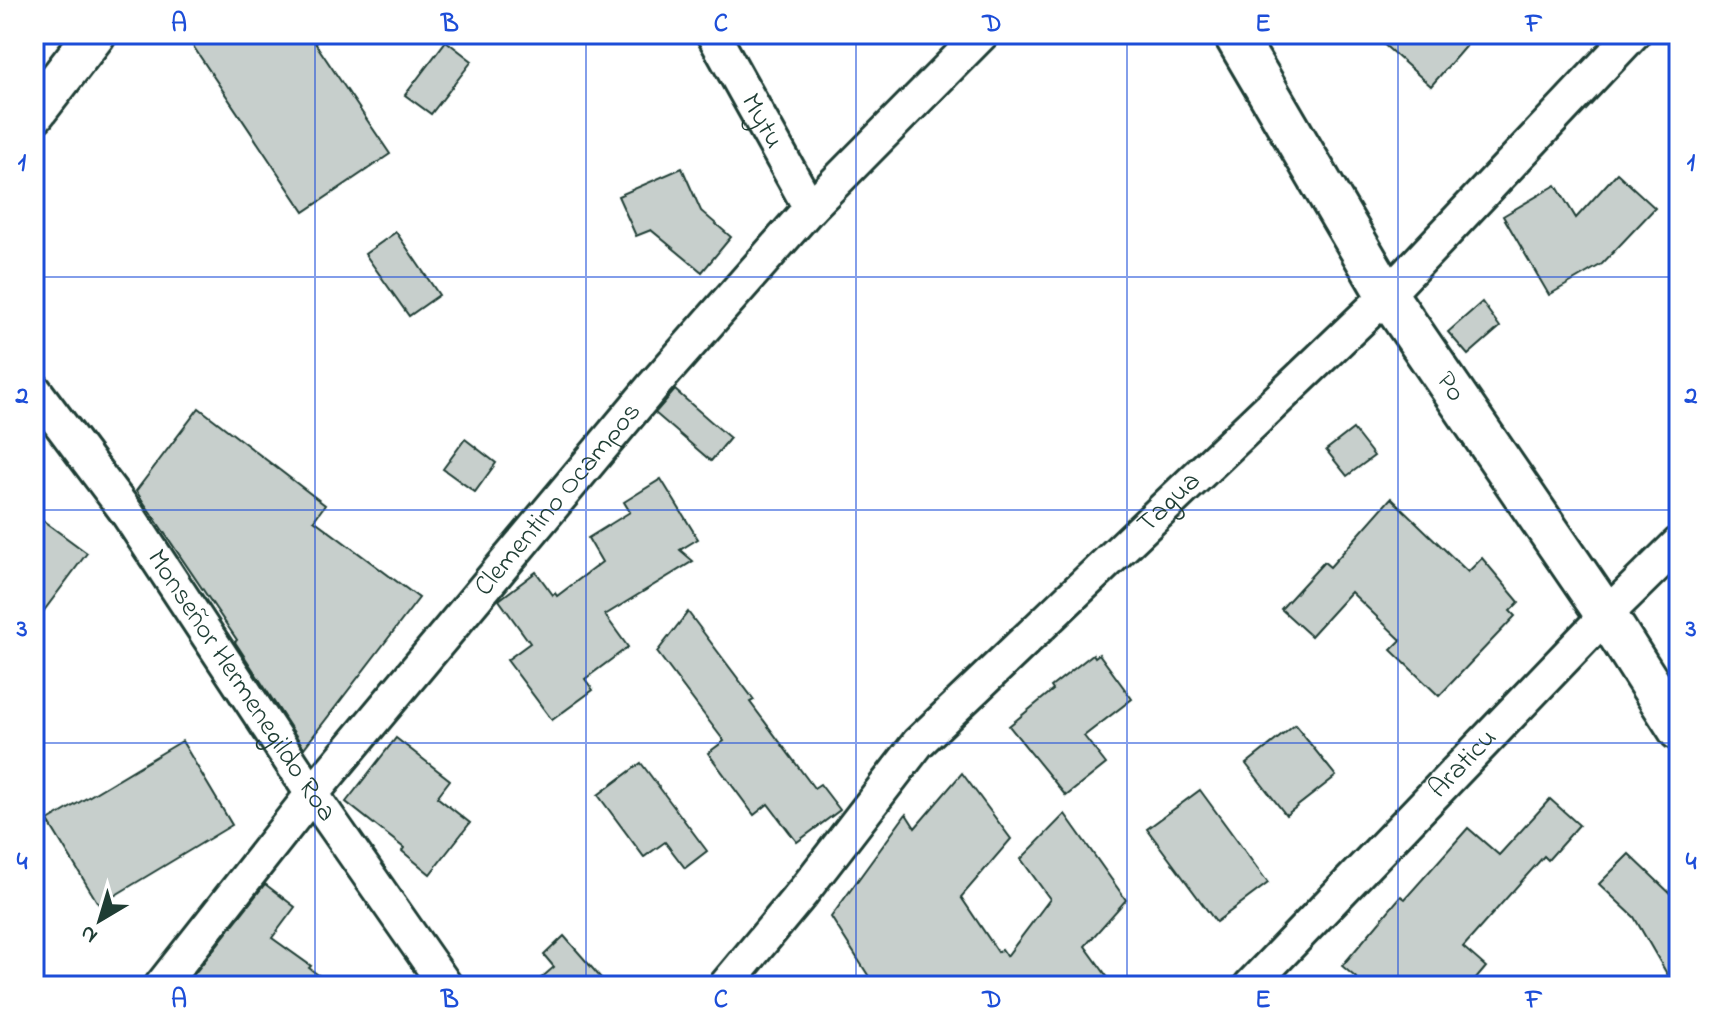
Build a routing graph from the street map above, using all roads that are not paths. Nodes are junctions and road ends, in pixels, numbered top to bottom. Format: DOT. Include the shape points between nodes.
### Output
graph roads {
  1 [pos="95,34"];
  2 [pos="713,34"];
  3 [pos="982,34"];
  4 [pos="1234,34"];
  5 [pos="1633,34"];
  6 [pos="34,113"];
  7 [pos="810,208"];
  8 [pos="1387,295"];
  9 [pos="34,389"];
  10 [pos="1679,543"];
  11 [pos="1606,615"];
  12 [pos="1679,730"];
  13 [pos="312,794"];
  14 [pos="161,986"];
  15 [pos="446,986"];
  16 [pos="725,986"];
  17 [pos="1250,986"];
  1 -- 6 [label="street"];
  2 -- 7 [label="street, Mytu"];
  3 -- 7 [label="street, Clementino Ocampos"];
  4 -- 8 [label="street, Po"];
  5 -- 8 [label="street, Tagua"];
  7 -- 13 [label="street, Clementino Ocampos" via="643,398"];
  8 -- 11 [label="street, Po"];
  8 -- 16 [label="street, Tagua" via="918,743"];
  9 -- 13 [label="street, Monseñor Hermenegildo Roa" via="127,513"];
  10 -- 11 [label="street, Araticu"];
  11 -- 12 [label="street, Po"];
  11 -- 17 [label="street, Araticu"];
  13 -- 14 [label="street, Clementino Ocampos"];
  13 -- 15 [label="street, Monseñor Hermenegildo Roa"];
}
